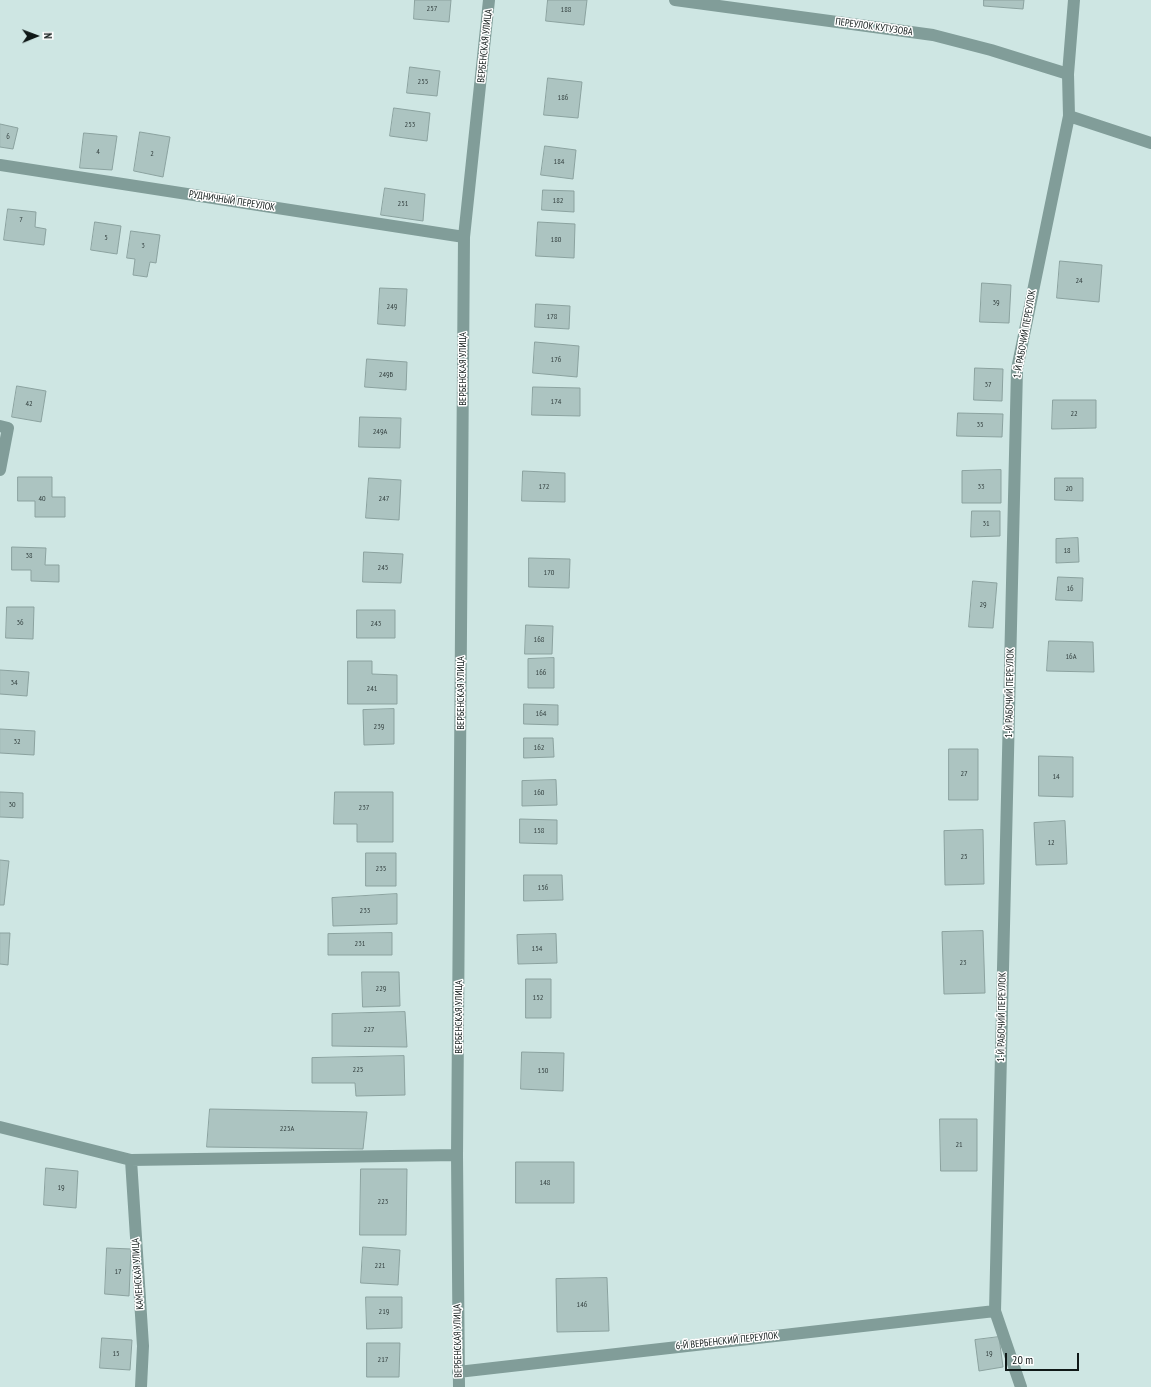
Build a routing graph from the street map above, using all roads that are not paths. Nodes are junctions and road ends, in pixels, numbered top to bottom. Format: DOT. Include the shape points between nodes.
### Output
graph roads {
  1 [pos="489,0"];
  2 [pos="676,0"];
  3 [pos="1074,0"];
  4 [pos="1068,74"];
  5 [pos="1069,116"];
  6 [pos="1151,143"];
  7 [pos="0,165"];
  8 [pos="464,237"];
  9 [pos="0,426"];
  10 [pos="0,470"];
  11 [pos="0,1127"];
  12 [pos="458,1155"];
  13 [pos="131,1160"];
  14 [pos="995,1311"];
  15 [pos="458,1372"];
  16 [pos="141,1387"];
  17 [pos="459,1387"];
  18 [pos="1021,1387"];
  1 -- 8 [label="street, ВЕРБЕНСКАЯ УЛИЦА"];
  2 -- 4 [label="street, ПЕРЕУЛОК КУТУЗОВА" via="934,35"];
  3 -- 4 [label="street, 1-Й РАБОЧИЙ ПЕРЕУЛОК"];
  4 -- 5 [label="street, 1-Й РАБОЧИЙ ПЕРЕУЛОК"];
  5 -- 6 [label="street"];
  5 -- 14 [label="street, 1-Й РАБОЧИЙ ПЕРЕУЛОК" via="1017,368"];
  7 -- 8 [label="street, РУДНИЧНЫЙ ПЕРЕУЛОК"];
  8 -- 12 [label="street, ВЕРБЕНСКАЯ УЛИЦА"];
  9 -- 10 [label="street" via="8,428"];
  11 -- 13 [label="street"];
  12 -- 13 [label="street"];
  12 -- 15 [label="street, ВЕРБЕНСКАЯ УЛИЦА"];
  13 -- 16 [label="street, КАМЕНСКАЯ УЛИЦА" via="143,1346"];
  14 -- 15 [label="street, 6-Й ВЕРБЕНСКИЙ ПЕРЕУЛОК"];
  14 -- 18 [label="street, 1-Й РАБОЧИЙ ПЕРЕУЛОК"];
  15 -- 17 [label="street, ВЕРБЕНСКАЯ УЛИЦА"];
}
